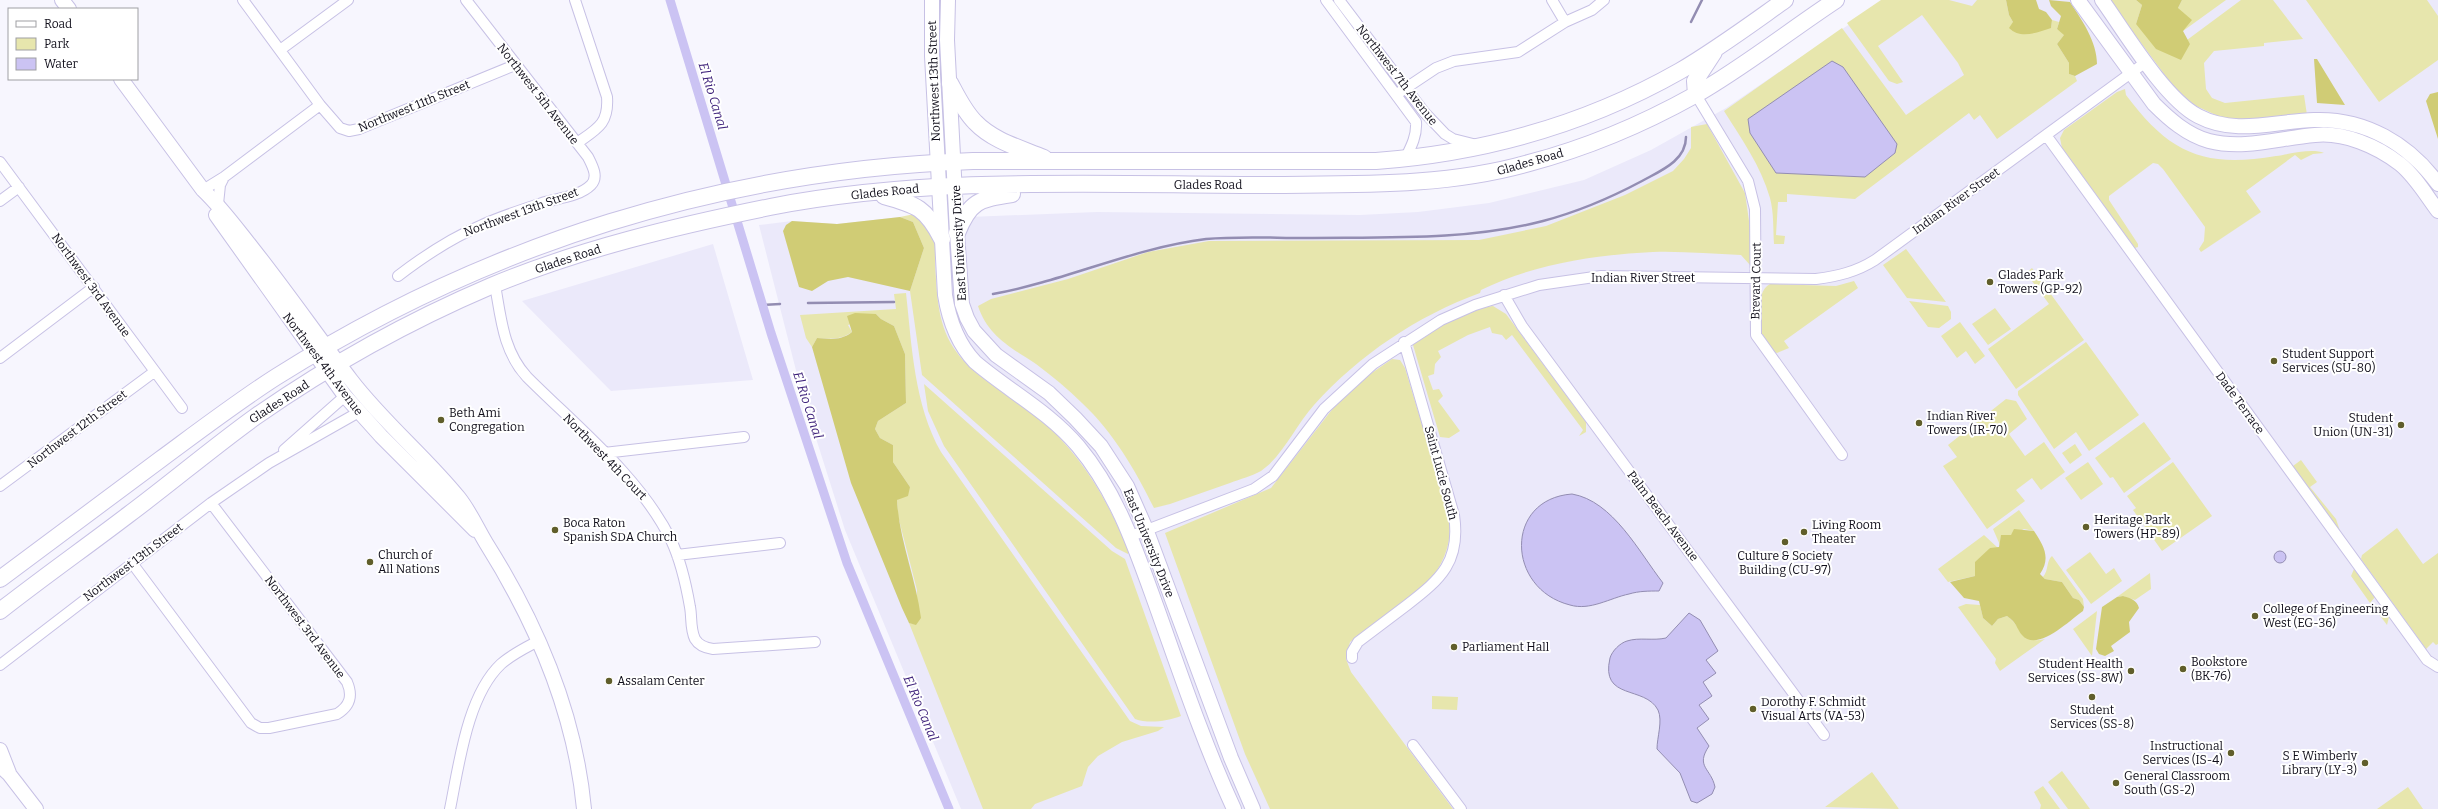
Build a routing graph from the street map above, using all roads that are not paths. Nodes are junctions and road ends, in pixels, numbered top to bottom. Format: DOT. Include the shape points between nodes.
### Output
graph roads {
  1 [pos="62,0"];
  2 [pos="243,0"];
  3 [pos="348,0"];
  4 [pos="466,0"];
  5 [pos="575,0"];
  6 [pos="932,0"];
  7 [pos="948,0"];
  8 [pos="1339,0"];
  9 [pos="1552,0"];
  10 [pos="1604,0"];
  11 [pos="1785,0"];
  12 [pos="1836,0"];
  13 [pos="2078,0"];
  14 [pos="2102,0"];
  15 [pos="1330,1"];
  16 [pos="68,8"];
  17 [pos="1565,22"];
  18 [pos="1720,44"];
  19 [pos="280,50"];
  20 [pos="2146,62"];
  21 [pos="516,65"];
  22 [pos="2130,73"];
  23 [pos="122,80"];
  24 [pos="950,82"];
  25 [pos="1406,88"];
  26 [pos="1397,94"];
  27 [pos="1696,95"];
  28 [pos="320,105"];
  29 [pos="2046,135"];
  30 [pos="577,143"];
  31 [pos="1484,147"];
  32 [pos="1405,159"];
  33 [pos="1051,161"];
  34 [pos="0,162"];
  35 [pos="938,162"];
  36 [pos="955,162"];
  37 [pos="1257,162"];
  38 [pos="224,177"];
  39 [pos="2438,184"];
  40 [pos="1065,185"];
  41 [pos="1222,185"];
  42 [pos="19,187"];
  43 [pos="956,187"];
  44 [pos="939,188"];
  45 [pos="584,189"];
  46 [pos="203,190"];
  47 [pos="873,193"];
  48 [pos="0,201"];
  49 [pos="218,204"];
  50 [pos="2438,211"];
  51 [pos="957,233"];
  52 [pos="942,239"];
  53 [pos="398,276"];
  54 [pos="1755,279"];
  55 [pos="495,285"];
  56 [pos="94,287"];
  57 [pos="1504,295"];
  58 [pos="1404,342"];
  59 [pos="320,350"];
  60 [pos="0,358"];
  61 [pos="334,368"];
  62 [pos="154,372"];
  63 [pos="346,396"];
  64 [pos="182,408"];
  65 [pos="359,412"];
  66 [pos="744,437"];
  67 [pos="604,453"];
  68 [pos="1842,455"];
  69 [pos="269,463"];
  70 [pos="0,486"];
  71 [pos="211,503"];
  72 [pos="1146,529"];
  73 [pos="1130,536"];
  74 [pos="482,537"];
  75 [pos="780,543"];
  76 [pos="677,555"];
  77 [pos="132,563"];
  78 [pos="0,579"];
  79 [pos="0,611"];
  80 [pos="540,640"];
  81 [pos="815,642"];
  82 [pos="1352,658"];
  83 [pos="0,665"];
  84 [pos="2438,668"];
  85 [pos="1824,735"];
  86 [pos="1413,745"];
  87 [pos="0,750"];
  88 [pos="5,770"];
  89 [pos="36,809"];
  90 [pos="450,809"];
  91 [pos="584,809"];
  92 [pos="1234,809"];
  93 [pos="1253,809"];
  94 [pos="1461,809"];
  1 -- 16 [label="street"];
  2 -- 19 [label="street"];
  3 -- 19 [label="street"];
  4 -- 21 [label="street, Northwest 5th Avenue"];
  5 -- 30 [label="street" via="607,97 605,119 599,128"];
  6 -- 35 [label="street, Northwest 13th Street" via="932,56"];
  7 -- 24 [label="street, Northwest 13th Street"];
  8 -- 25 [label="street, Northwest 7th Avenue"];
  9 -- 17 [label="street"];
  10 -- 17 [label="street" via="1592,10"];
  11 -- 18 [label="main road, Glades Road"];
  12 -- 27 [label="main road, Glades Road"];
  13 -- 22 [label="street"];
  14 -- 20 [label="street"];
  15 -- 26 [label="street, Northwest 7th Avenue"];
  17 -- 25 [label="street" via="1518,52 1454,62 1436,68"];
  18 -- 27 [label="main road" via="1695,82"];
  18 -- 31 [label="main road, Glades Road" via="1681,70 1604,109 1550,129"];
  19 -- 28 [label="street"];
  20 -- 22 [label="street, Indian River Street"];
  20 -- 39 [label="street" via="2183,107 2212,122 2232,127 2253,128 2314,120 2342,121 2372,130 2401,145 2424,166"];
  21 -- 28 [label="street, Northwest 11th Street" via="359,129 349,131 340,128"];
  21 -- 30 [label="street, Northwest 5th Avenue"];
  22 -- 29 [label="street, Indian River Street"];
  22 -- 50 [label="street" via="2167,118 2208,141 2239,145 2316,135 2339,137 2366,144 2401,165"];
  23 -- 46 [label="street, Northwest 4th Avenue"];
  24 -- 33 [label="main road" via="974,121 984,130 997,139"];
  24 -- 36 [label="street, Northwest 13th Street"];
  25 -- 26 [label="street"];
  25 -- 31 [label="street, Northwest 7th Avenue" via="1445,134 1453,139"];
  26 -- 32 [label="street, Northwest 7th Avenue" via="1416,122 1417,131"];
  27 -- 41 [label="main road, Glades Road" via="1636,124 1575,149 1493,172 1382,184"];
  27 -- 54 [label="street, Brevard Court" via="1748,182 1755,209"];
  28 -- 38 [label="street"];
  29 -- 54 [label="street, Indian River Street" via="1865,266 1847,274 1816,279"];
  29 -- 84 [label="street, Dade Terrace" via="2424,656"];
  30 -- 45 [label="street, Northwest 5th Avenue" via="594,168 595,177 592,185"];
  31 -- 32 [label="main road, Glades Road"];
  32 -- 37 [label="main road, Glades Road"];
  33 -- 36 [label="main road, Glades Road"];
  33 -- 37 [label="main road, Glades Road"];
  34 -- 42 [label="street, Northwest 3rd Avenue"];
  35 -- 36 [label="main road, Glades Road"];
  35 -- 44 [label="street, East University Drive"];
  35 -- 59 [label="main road, Glades Road" via="767,182 696,197 609,221 498,261 421,296"];
  36 -- 43 [label="street, East University Drive"];
  37 -- 41 [label="main road" via="1250,170"];
  38 -- 46 [label="street"];
  38 -- 49 [label="street" via="220,185"];
  40 -- 41 [label="main road, Glades Road"];
  40 -- 43 [label="main road, Glades Road"];
  40 -- 51 [label="main road" via="982,200 968,210"];
  42 -- 48 [label="street"];
  42 -- 56 [label="street, Northwest 3rd Avenue"];
  43 -- 44 [label="main road, Glades Road"];
  43 -- 51 [label="street, East University Drive"];
  44 -- 47 [label="main road, Glades Road"];
  44 -- 52 [label="street, East University Drive"];
  45 -- 53 [label="street, Northwest 13th Street" via="463,233 427,254"];
  46 -- 49 [label="street, Northwest 4th Avenue"];
  46 -- 59 [label="street, Northwest 4th Avenue" via="230,238"];
  47 -- 52 [label="main road" via="917,206 930,217"];
  47 -- 55 [label="main road, Glades Road" via="773,206 705,222 543,266"];
  49 -- 59 [label="street, Northwest 4th Avenue"];
  51 -- 72 [label="street, East University Drive" via="962,304 974,331 996,355 1049,392 1087,430 1127,486"];
  52 -- 73 [label="street, East University Drive" via="948,313 966,352 982,368 1044,412 1077,445 1102,478"];
  54 -- 57 [label="street, Indian River Street" via="1601,276 1540,285"];
  54 -- 68 [label="street, Brevard Court" via="1756,335"];
  55 -- 61 [label="main road, Glades Road" via="407,326"];
  55 -- 67 [label="street, Northwest 4th Court" via="504,334 515,362"];
  56 -- 60 [label="street"];
  56 -- 62 [label="street, Northwest 3rd Avenue"];
  57 -- 58 [label="street, Indian River Street" via="1441,320"];
  57 -- 85 [label="street, Palm Beach Avenue" via="1522,326"];
  58 -- 72 [label="street, Indian River Street" via="1368,368 1324,409 1280,468 1265,483"];
  58 -- 82 [label="street, Saint Lucie South" via="1454,515 1455,542 1448,566 1437,580 1358,642 1352,652"];
  59 -- 61 [label="street, Northwest 4th Avenue"];
  59 -- 78 [label="main road, Glades Road" via="238,403"];
  61 -- 63 [label="street, Northwest 4th Avenue"];
  61 -- 74 [label="street, Northwest 4th Avenue" via="449,486 472,516"];
  61 -- 79 [label="main road, Glades Road" via="250,421"];
  62 -- 64 [label="street, Northwest 3rd Avenue"];
  62 -- 70 [label="street, Northwest 12th Street"];
  63 -- 65 [label="street, Northwest 4th Avenue"];
  63 -- 69 [label="street, Northwest 13th Street"];
  65 -- 69 [label="street, Northwest 13th Street"];
  65 -- 74 [label="street, Northwest 4th Avenue"];
  66 -- 67 [label="street"];
  67 -- 76 [label="street, Northwest 4th Court" via="652,507"];
  69 -- 71 [label="street, Northwest 13th Street"];
  71 -- 77 [label="street, Northwest 13th Street"];
  71 -- 77 [label="street, Northwest 3rd Avenue" via="347,682 350,700 345,709 337,714 269,728 260,728 251,723"];
  72 -- 73 [label="street, Indian River Street"];
  72 -- 93 [label="street, East University Drive" via="1230,758"];
  73 -- 92 [label="street, East University Drive" via="1199,724"];
  74 -- 80 [label="street, Northwest 4th Avenue" via="511,584"];
  75 -- 76 [label="street"];
  76 -- 81 [label="street, Northwest 4th Court" via="687,589 692,632 696,641 703,647 713,650"];
  77 -- 83 [label="street, Northwest 13th Street"];
  80 -- 90 [label="street" via="501,664 483,687 466,736"];
  80 -- 91 [label="street, Northwest 4th Avenue" via="568,722"];
  86 -- 94 [label="street"];
  87 -- 88 [label="street"];
  88 -- 89 [label="street"];
}
